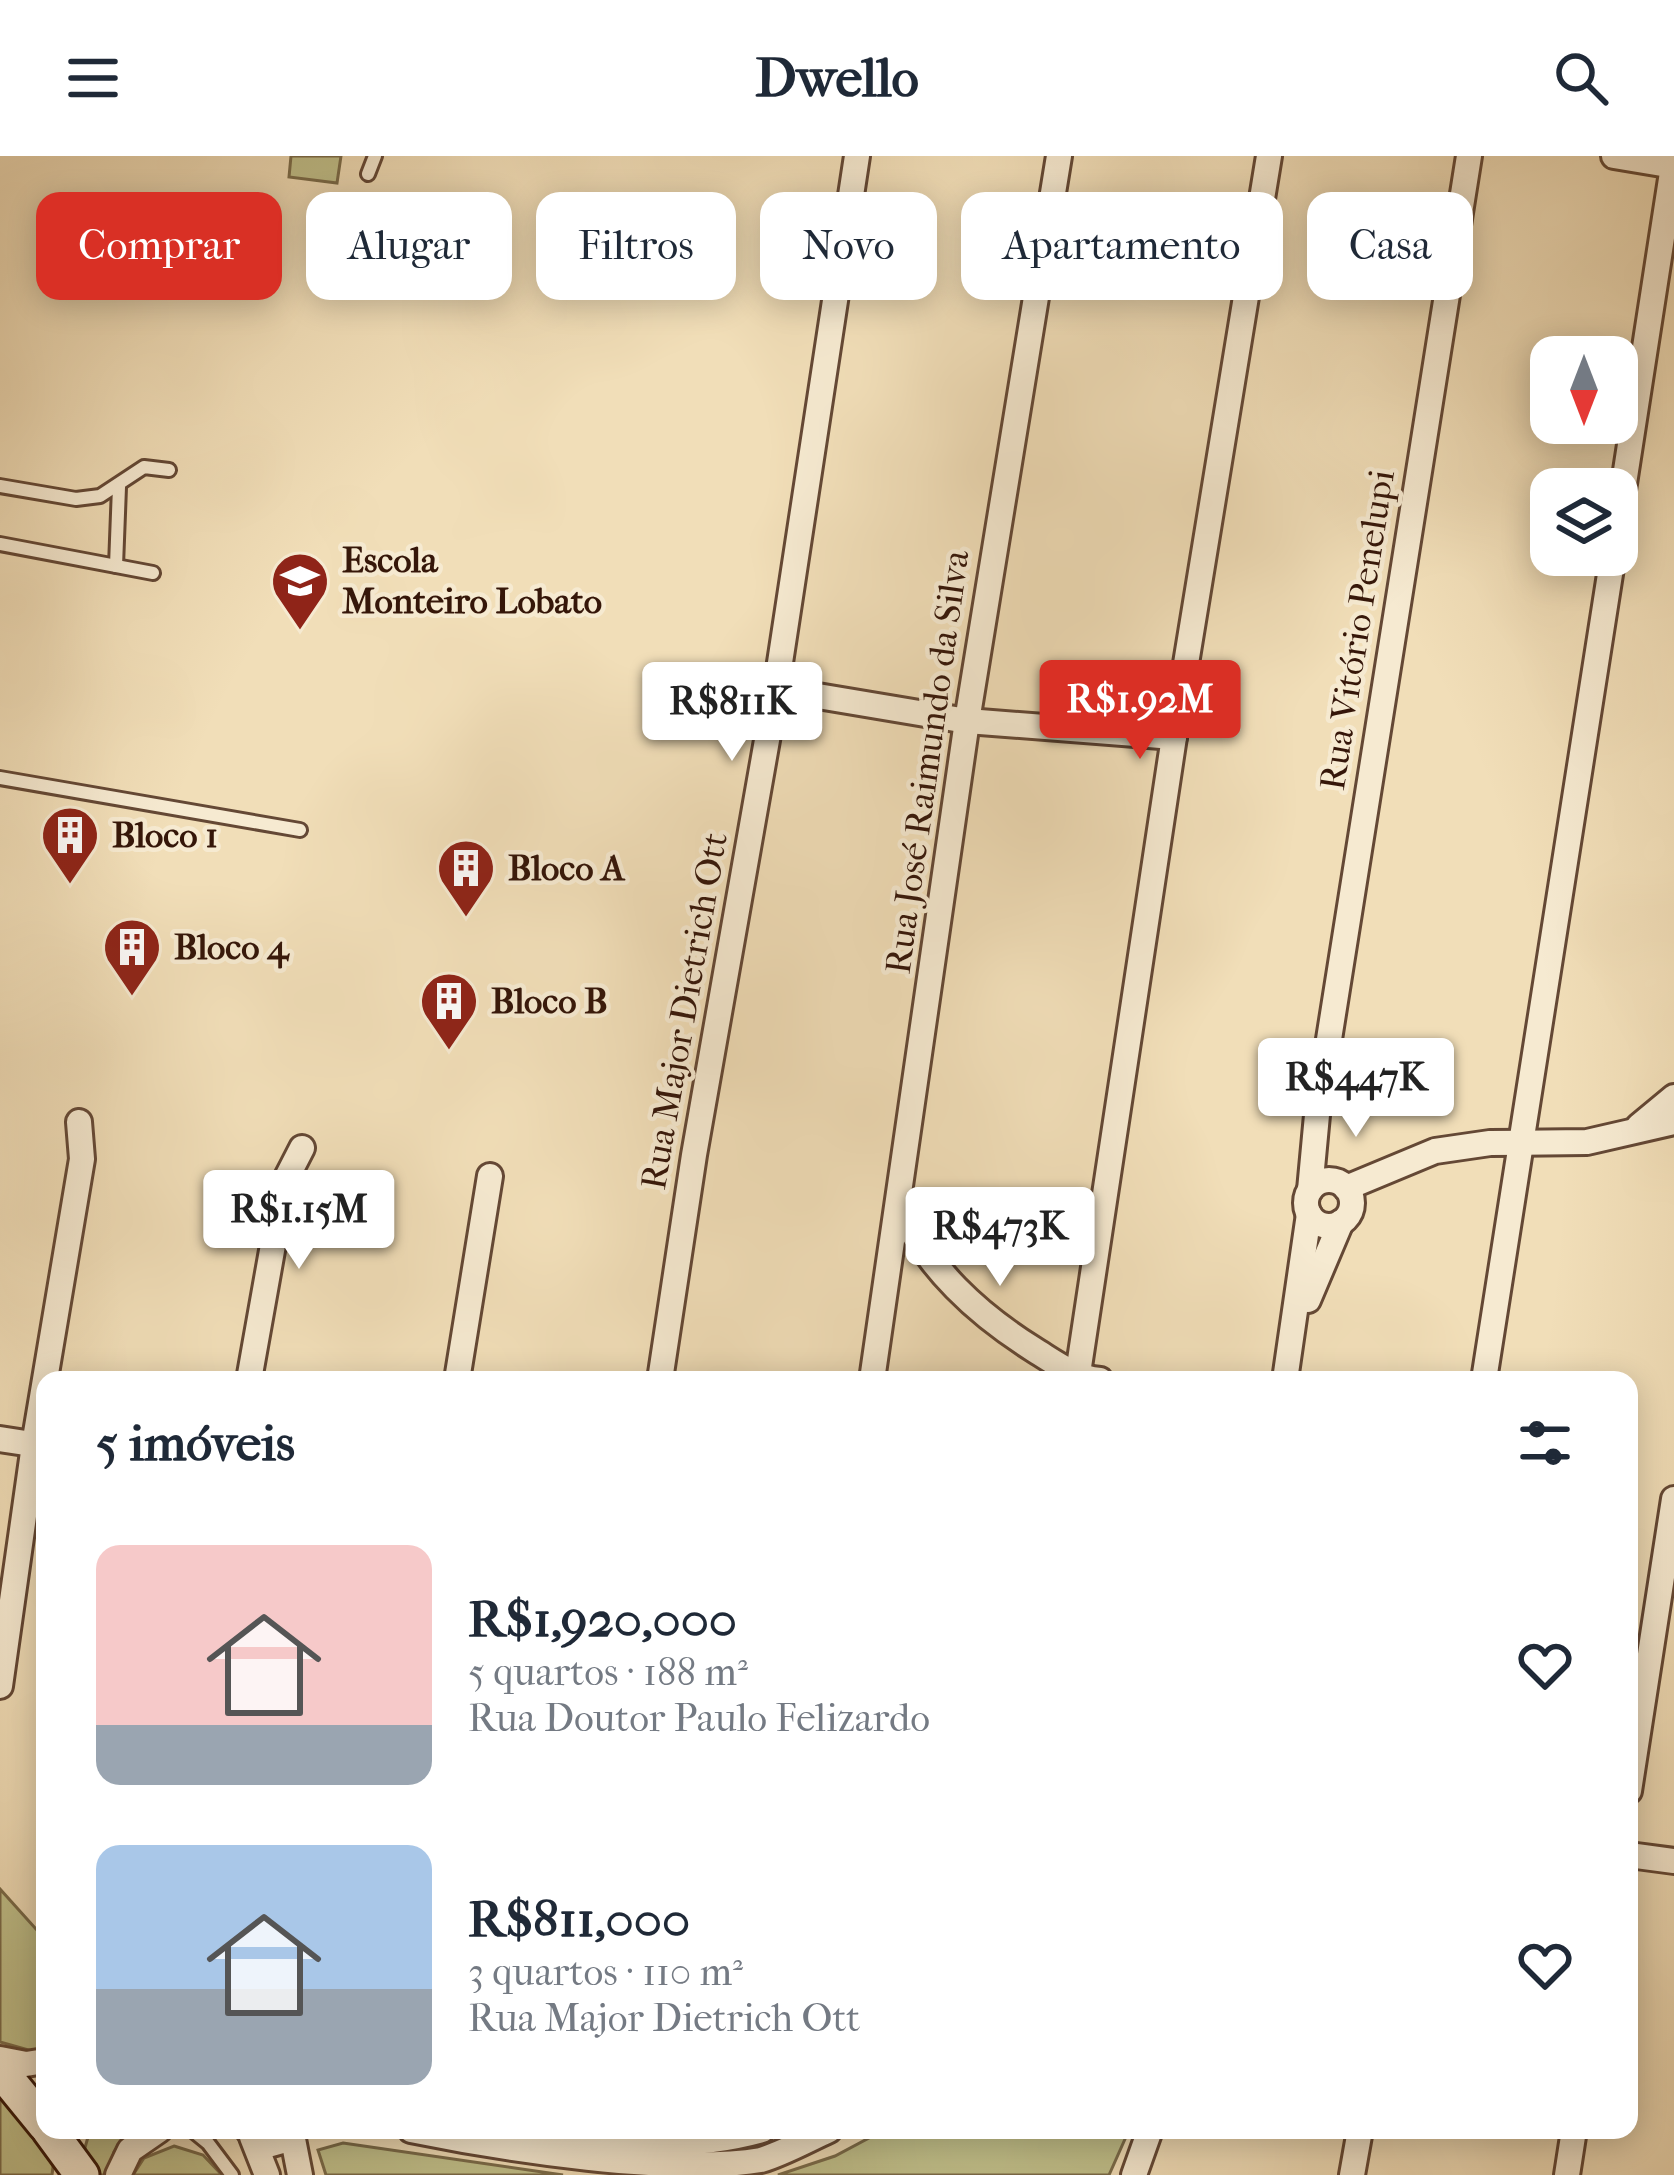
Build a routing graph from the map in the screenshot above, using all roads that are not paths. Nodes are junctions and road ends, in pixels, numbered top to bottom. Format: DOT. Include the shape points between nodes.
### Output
graph roads {
  1 [pos="376,156"];
  2 [pos="857,156"];
  3 [pos="1059,156"];
  4 [pos="1269,156"];
  5 [pos="1469,156"];
  6 [pos="1614,156"];
  7 [pos="1674,166"];
  8 [pos="368,174"];
  9 [pos="1627,468"];
  10 [pos="169,470"];
  11 [pos="0,486"];
  12 [pos="119,487"];
  13 [pos="0,544"];
  14 [pos="116,566"];
  15 [pos="153,573"];
  16 [pos="1610,576"];
  17 [pos="776,688"];
  18 [pos="967,721"];
  19 [pos="1174,737"];
  20 [pos="0,778"];
  21 [pos="300,830"];
  22 [pos="1674,1097"];
  23 [pos="1317,1115"];
  24 [pos="79,1122"];
  25 [pos="1674,1122"];
  26 [pos="1636,1129"];
  27 [pos="1522,1144"];
  28 [pos="302,1148"];
  29 [pos="490,1176"];
  30 [pos="1344,1200"];
  31 [pos="1310,1202"];
  32 [pos="899,1208"];
  33 [pos="1295,1329"];
  34 [pos="50,1371"];
  35 [pos="251,1371"];
  36 [pos="459,1371"];
  37 [pos="661,1371"];
  38 [pos="873,1371"];
  39 [pos="1072,1371"];
  40 [pos="1086,1371"];
  41 [pos="1288,1371"];
  42 [pos="1485,1371"];
  43 [pos="0,1439"];
  44 [pos="36,1445"];
  45 [pos="36,1464"];
  46 [pos="1674,1499"];
  47 [pos="0,1686"];
  48 [pos="1638,1733"];
  49 [pos="1638,1856"];
  50 [pos="1674,1861"];
  51 [pos="0,2059"];
  52 [pos="36,2063"];
  53 [pos="0,2070"];
  54 [pos="36,2115"];
  55 [pos="146,2139"];
  56 [pos="203,2139"];
  57 [pos="252,2139"];
  58 [pos="294,2139"];
  59 [pos="548,2139"];
  60 [pos="568,2139"];
  61 [pos="719,2139"];
  62 [pos="748,2139"];
  63 [pos="809,2139"];
  64 [pos="1151,2139"];
  65 [pos="1155,2139"];
  66 [pos="1358,2139"];
  67 [pos="1573,2139"];
  68 [pos="743,2163"];
  69 [pos="118,2175"];
  70 [pos="232,2175"];
  71 [pos="267,2175"];
  72 [pos="300,2175"];
  73 [pos="1134,2175"];
  74 [pos="1153,2175"];
  75 [pos="1352,2175"];
  76 [pos="1567,2175"];
  1 -- 8 [label="lane"];
  2 -- 17 [label="street, Rua Major Dietrich Ott"];
  3 -- 18 [label="street, Rua José Raimundo da Silva"];
  4 -- 19 [label="street"];
  5 -- 23 [label="street, Rua Vitório Penelupi"];
  6 -- 7 [label="street"];
  7 -- 9 [label="street"];
  10 -- 12 [label="lane" via="144,467"];
  11 -- 12 [label="lane" via="76,499"];
  12 -- 14 [label="lane"];
  13 -- 14 [label="lane"];
  14 -- 15 [label="lane"];
  16 -- 27 [label="street"];
  17 -- 18 [label="street"];
  17 -- 37 [label="street, Rua Major Dietrich Ott"];
  18 -- 19 [label="street"];
  18 -- 32 [label="street, Rua José Raimundo da Silva"];
  19 -- 40 [label="street"];
  20 -- 21 [label="lane"];
  22 -- 26 [label="street"];
  23 -- 30 [label="street"];
  23 -- 31 [label="street, Rua Vitório Penelupi"];
  24 -- 34 [label="street" via="82,1159"];
  25 -- 26 [label="street"];
  26 -- 27 [label="street" via="1587,1142"];
  27 -- 30 [label="street" via="1450,1148 1396,1166"];
  27 -- 42 [label="street"];
  28 -- 35 [label="street" via="284,1183"];
  29 -- 36 [label="street"];
  30 -- 31 [label="street" via="1319,1182"];
  30 -- 31 [label="street" via="1327,1226"];
  30 -- 33 [label="street"];
  31 -- 33 [label="street, Rua Vitório Penelupi"];
  32 -- 38 [label="street, Rua José Raimundo da Silva"];
  32 -- 39 [label="street" via="949,1282 1011,1335"];
  33 -- 41 [label="street"];
  43 -- 44 [label="street"];
  45 -- 47 [label="street"];
  46 -- 48 [label="street"];
  49 -- 50 [label="street"];
  51 -- 52 [label="street"];
  53 -- 54 [label="main road"];
  55 -- 69 [label="street"];
  56 -- 70 [label="lane"];
  57 -- 71 [label="street"];
  58 -- 72 [label="street"];
  59 -- 68 [label="street" via="693,2170"];
  60 -- 61 [label="street"];
  62 -- 68 [label="street"];
  63 -- 68 [label="street"];
  64 -- 73 [label="street"];
  65 -- 74 [label="street"];
  66 -- 75 [label="street"];
  67 -- 76 [label="street"];
}
